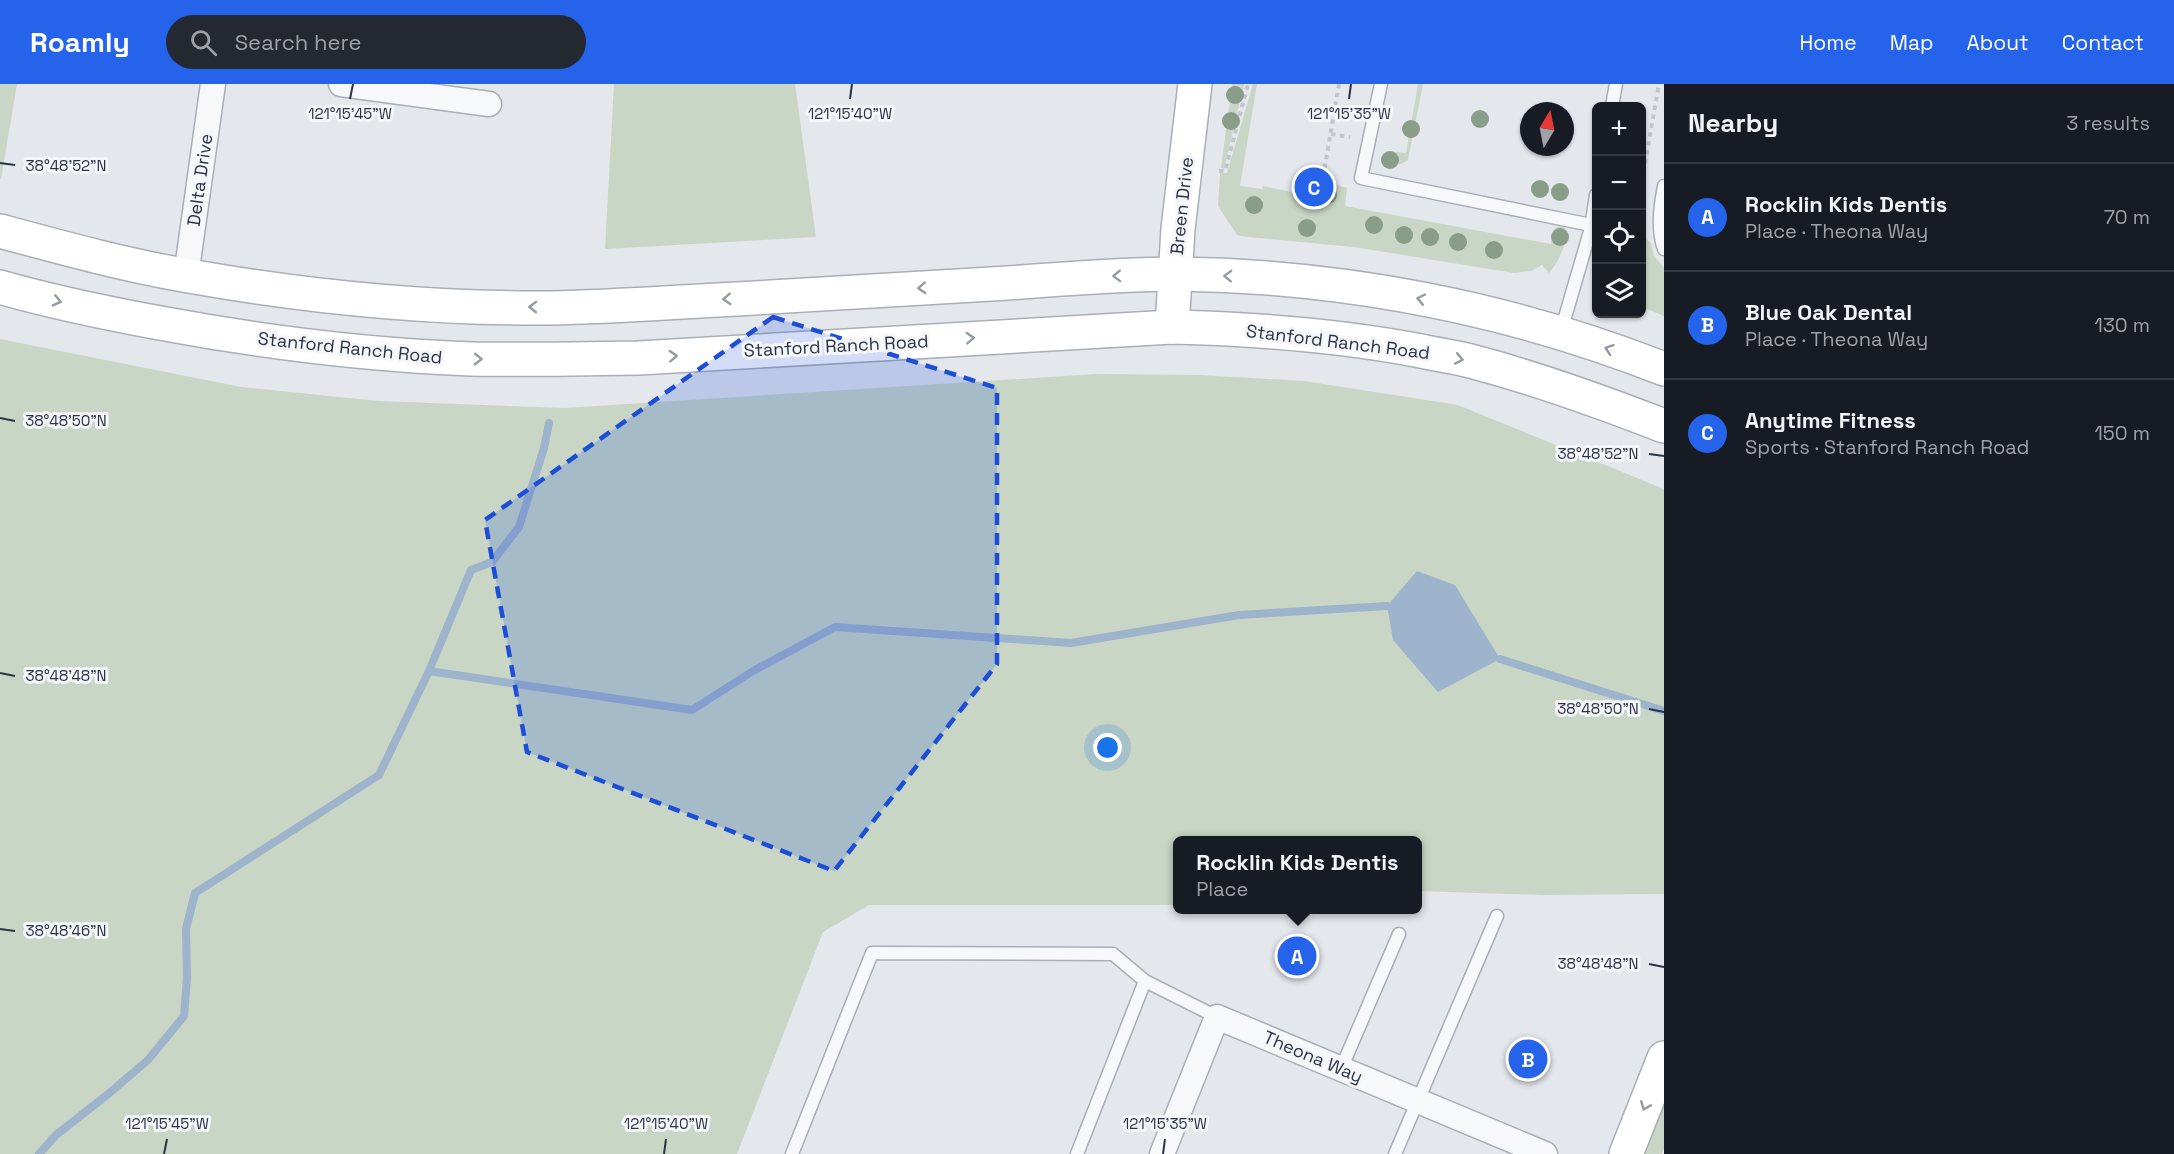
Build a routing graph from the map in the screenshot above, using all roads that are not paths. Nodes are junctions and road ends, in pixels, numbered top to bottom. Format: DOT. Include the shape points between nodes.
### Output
graph roads {
  1 [pos="213,84"];
  2 [pos="341,84"];
  3 [pos="1195,84"];
  4 [pos="1381,84"];
  5 [pos="1616,84"];
  6 [pos="1613,102"];
  7 [pos="489,104"];
  8 [pos="1664,186"];
  9 [pos="1594,210"];
  10 [pos="1591,225"];
  11 [pos="0,231"];
  12 [pos="1664,249"];
  13 [pos="1175,274"];
  14 [pos="186,276"];
  15 [pos="0,287"];
  16 [pos="1172,327"];
  17 [pos="1561,332"];
  18 [pos="1664,369"];
  19 [pos="1664,426"];
  20 [pos="1497,916"];
  21 [pos="1399,934"];
  22 [pos="1145,981"];
  23 [pos="1217,1017"];
  24 [pos="1664,1058"];
  25 [pos="1341,1069"];
  26 [pos="1419,1101"];
  27 [pos="792,1154"];
  28 [pos="1077,1154"];
  29 [pos="1162,1154"];
  30 [pos="1395,1154"];
  31 [pos="1545,1154"];
  32 [pos="1626,1154"];
  1 -- 14 [label="street, Delta Drive"];
  2 -- 7 [label="street"];
  3 -- 13 [label="main road, Breen Drive"];
  4 -- 10 [label="lane" via="1361,178"];
  5 -- 6 [label="lane"];
  8 -- 12 [label="lane" via="1660,209"];
  9 -- 10 [label="lane"];
  10 -- 17 [label="lane"];
  11 -- 14 [label="main road"];
  13 -- 14 [label="main road, one-way" via="551,308 348,297"];
  13 -- 16 [label="main road, Breen Drive"];
  17 -- 13 [label="main road, one-way" via="1485,312 1317,282"];
  15 -- 16 [label="main road, Stanford Ranch Road, one-way" via="103,312 259,340 470,358 639,358"];
  16 -- 19 [label="main road, Stanford Ranch Road, one-way" via="1313,335 1473,361"];
  18 -- 17 [label="main road, one-way"];
  20 -- 26 [label="lane"];
  21 -- 25 [label="lane"];
  22 -- 23 [label="lane"];
  22 -- 27 [label="lane" via="1113,954 872,953"];
  22 -- 28 [label="lane"];
  23 -- 25 [label="street, Theona Way"];
  23 -- 29 [label="street"];
  24 -- 32 [label="main road, one-way"];
  25 -- 26 [label="street, Theona Way"];
  26 -- 30 [label="lane"];
  26 -- 31 [label="street, Theona Way"];
}
